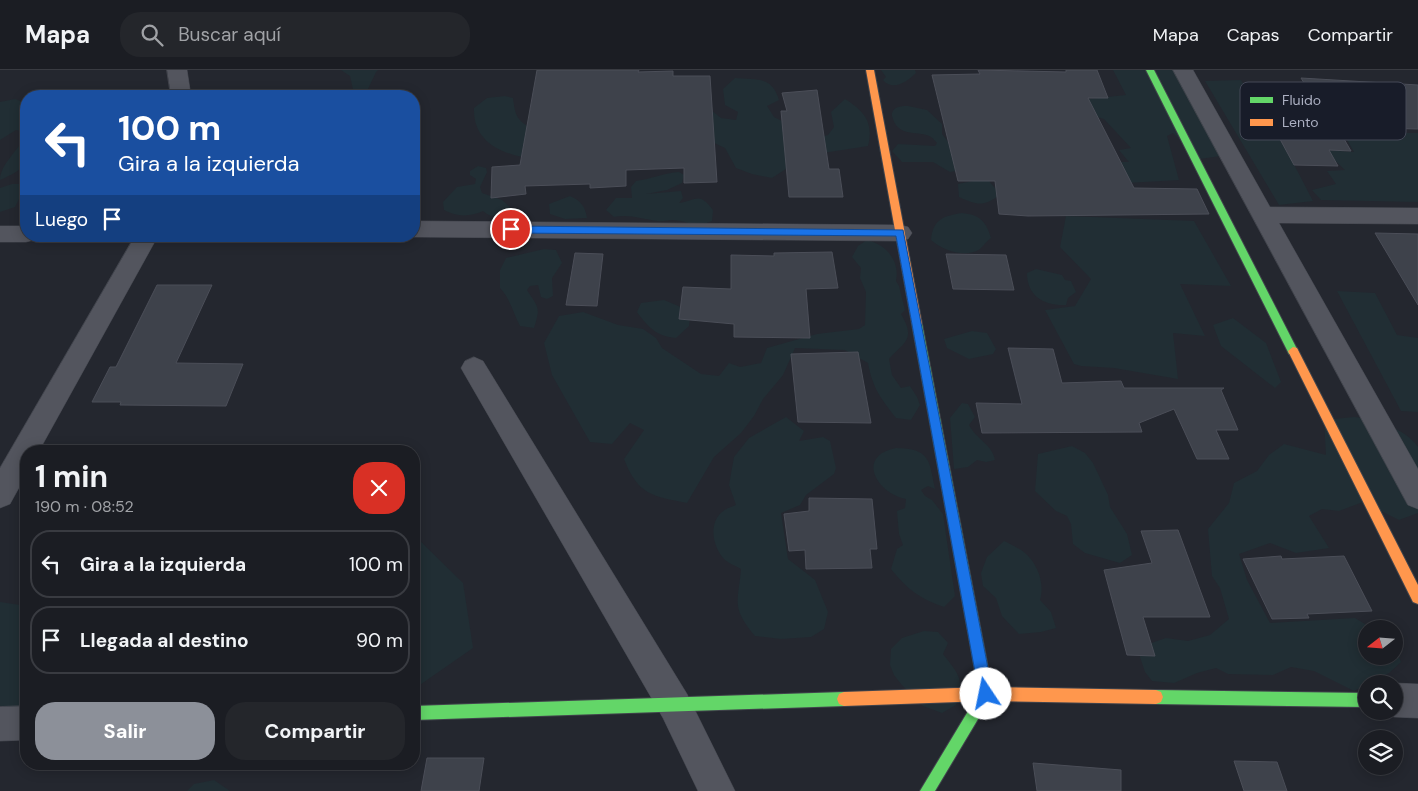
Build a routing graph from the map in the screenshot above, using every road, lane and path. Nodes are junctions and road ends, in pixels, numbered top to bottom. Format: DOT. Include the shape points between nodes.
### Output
graph roads {
  1 [pos="177,70"];
  2 [pos="870,70"];
  3 [pos="1150,70"];
  4 [pos="1183,70"];
  5 [pos="180,90"];
  6 [pos="1263,215"];
  7 [pos="1418,216"];
  8 [pos="420,228"];
  9 [pos="900,233"];
  10 [pos="0,234"];
  11 [pos="20,234"];
  12 [pos="144,242"];
  13 [pos="474,368"];
  14 [pos="28,445"];
  15 [pos="20,460"];
  16 [pos="1416,488"];
  17 [pos="0,495"];
  18 [pos="1418,598"];
  19 [pos="986,694"];
  20 [pos="1358,700"];
  21 [pos="1403,700"];
  22 [pos="1418,701"];
  23 [pos="676,706"];
  24 [pos="420,713"];
  25 [pos="20,723"];
  26 [pos="0,724"];
  27 [pos="717,791"];
  28 [pos="928,791"];
  1 -- 5 [label="street"];
  2 -- 9 [label="street"];
  3 -- 18 [label="street"];
  4 -- 6 [label="street"];
  6 -- 7 [label="street"];
  6 -- 16 [label="street"];
  8 -- 9 [label="street"];
  9 -- 19 [label="street"];
  10 -- 11 [label="street"];
  12 -- 14 [label="street"];
  13 -- 23 [label="street"];
  15 -- 17 [label="street"];
  19 -- 20 [label="street"];
  19 -- 23 [label="street"];
  19 -- 28 [label="street"];
  21 -- 22 [label="street"];
  23 -- 24 [label="street"];
  23 -- 27 [label="street"];
  25 -- 26 [label="street"];
}
